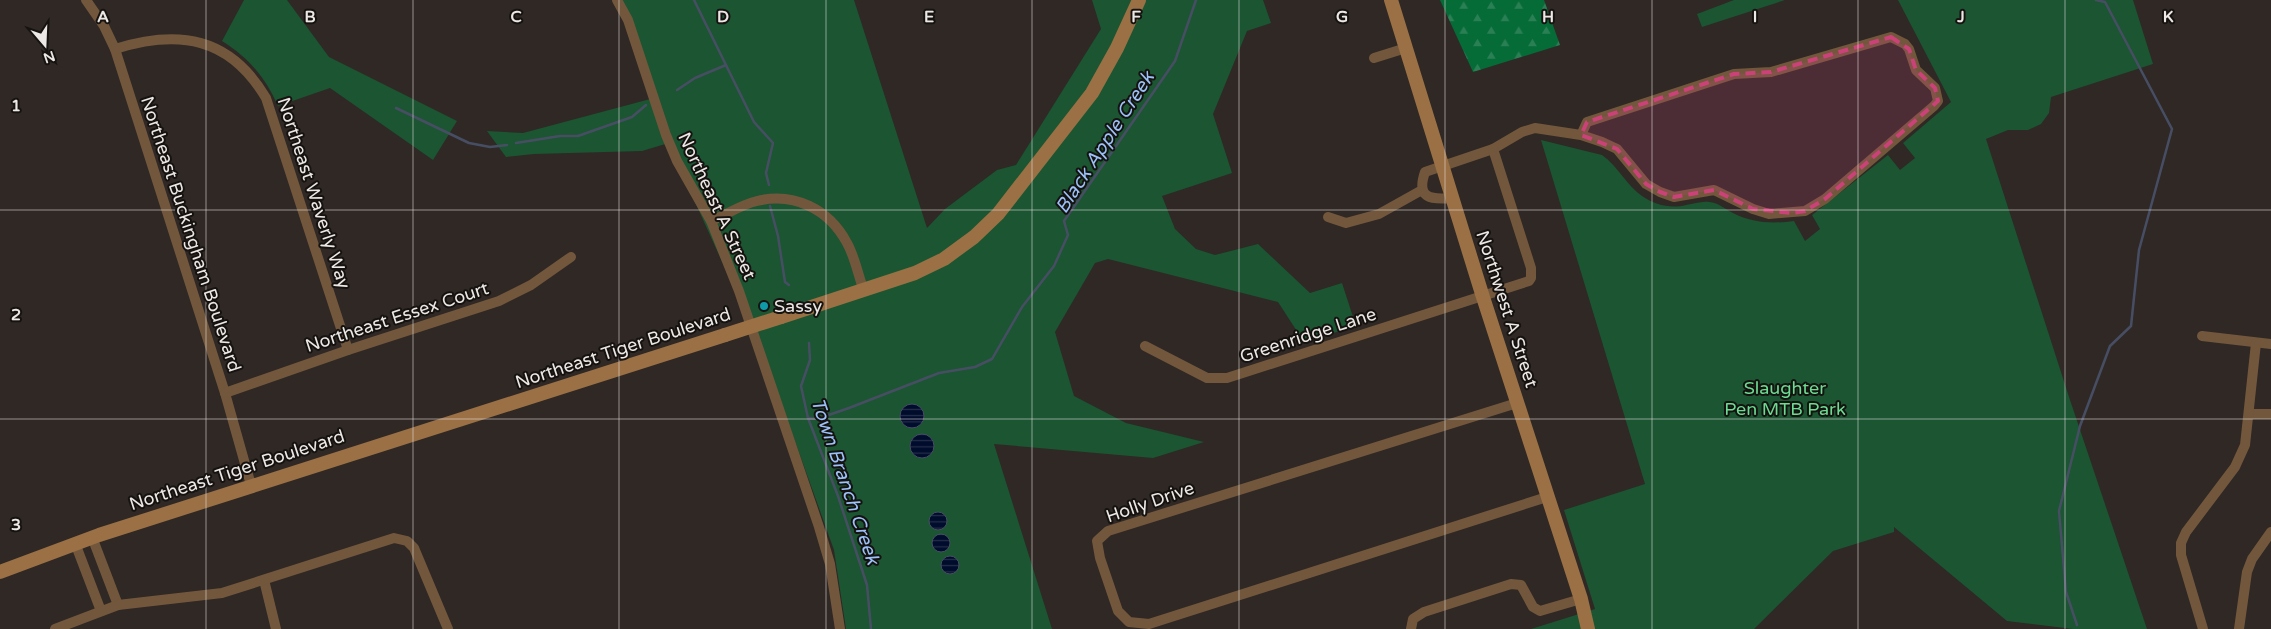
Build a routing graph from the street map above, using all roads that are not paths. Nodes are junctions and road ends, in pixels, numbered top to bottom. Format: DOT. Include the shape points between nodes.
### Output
graph roads {
  1 [pos="86,0"];
  2 [pos="618,0"];
  3 [pos="1139,0"];
  4 [pos="1391,0"];
  5 [pos="115,48"];
  6 [pos="1406,48"];
  7 [pos="1374,58"];
  8 [pos="1581,135"];
  9 [pos="1493,149"];
  10 [pos="1442,165"];
  11 [pos="1422,190"];
  12 [pos="1452,198"];
  13 [pos="1328,217"];
  14 [pos="711,221"];
  15 [pos="571,257"];
  16 [pos="864,291"];
  17 [pos="1482,294"];
  18 [pos="2202,336"];
  19 [pos="2256,343"];
  20 [pos="2271,344"];
  21 [pos="1145,346"];
  22 [pos="348,350"];
  23 [pos="225,393"];
  24 [pos="1517,403"];
  25 [pos="2249,414"];
  26 [pos="2271,414"];
  27 [pos="251,485"];
  28 [pos="1547,497"];
  29 [pos="2271,532"];
  30 [pos="92,537"];
  31 [pos="75,543"];
  32 [pos="0,572"];
  33 [pos="264,580"];
  34 [pos="1581,599"];
  35 [pos="118,605"];
  36 [pos="102,611"];
  37 [pos="55,629"];
  38 [pos="276,629"];
  39 [pos="448,629"];
  40 [pos="840,629"];
  41 [pos="1411,629"];
  42 [pos="1588,629"];
  43 [pos="2202,629"];
  44 [pos="2238,629"];
  1 -- 5 [label="street, Northeast Buckingham Boulevard"];
  2 -- 14 [label="street, Northeast A Street" via="637,43 666,135"];
  3 -- 16 [label="street, Northeast Tiger Boulevard" via="1118,48 1092,93 998,214 974,238 944,259"];
  4 -- 6 [label="street, Northwest A Street"];
  5 -- 22 [label="street, Northeast Waverly Way" via="162,38 188,39 214,48 238,63 255,80 267,100"];
  5 -- 23 [label="street, Northeast Buckingham Boulevard"];
  6 -- 7 [label="street"];
  6 -- 10 [label="street, Northwest A Street"];
  8 -- 8 [label="street" via="1617,149 1646,184 1674,197 1714,190 1769,214 1806,212 1938,101 1935,88 1916,70 1909,49 1891,37 1771,72 1734,74 1587,122"];
  8 -- 9 [label="street" via="1536,128 1522,132"];
  9 -- 10 [label="street"];
  9 -- 17 [label="street, Greenridge Lane" via="1532,273 1529,281"];
  10 -- 11 [label="street" via="1425,172"];
  10 -- 12 [label="street, Northwest A Street"];
  11 -- 12 [label="street" via="1429,198"];
  11 -- 13 [label="street" via="1379,214 1346,223"];
  12 -- 17 [label="street, Northwest A Street"];
  14 -- 16 [label="street" via="757,201 780,198 812,206 837,227 848,244"];
  14 -- 40 [label="street, Northeast A Street" via="739,291 816,516 830,564"];
  15 -- 22 [label="street, Northeast Essex Court" via="500,301"];
  16 -- 27 [label="street, Northeast Tiger Boulevard, bridge"];
  17 -- 21 [label="street, Greenridge Lane" via="1227,378 1207,378"];
  17 -- 24 [label="street, Northwest A Street"];
  18 -- 19 [label="street"];
  19 -- 20 [label="street"];
  19 -- 25 [label="street"];
  22 -- 23 [label="street, Northeast Essex Court"];
  23 -- 27 [label="street, Northeast Buckingham Boulevard"];
  24 -- 28 [label="street, Northwest A Street"];
  24 -- 28 [label="street, Holly Drive" via="1108,531 1098,541 1100,558 1118,611 1129,622 1149,624"];
  25 -- 26 [label="street"];
  25 -- 43 [label="street" via="2245,445 2235,467 2181,543 2181,555"];
  27 -- 30 [label="street, Northeast Tiger Boulevard"];
  28 -- 34 [label="street, Northwest A Street"];
  29 -- 44 [label="street" via="2252,559"];
  30 -- 31 [label="street, Northeast Tiger Boulevard"];
  30 -- 35 [label="street"];
  31 -- 32 [label="street, Northeast Tiger Boulevard"];
  31 -- 36 [label="street"];
  33 -- 35 [label="street" via="206,596"];
  33 -- 38 [label="street"];
  33 -- 39 [label="street" via="394,538 407,541 420,558"];
  34 -- 41 [label="street" via="1540,611 1533,607 1521,585 1511,584 1424,612 1413,619"];
  34 -- 42 [label="street, Northwest A Street"];
  35 -- 36 [label="street"];
  36 -- 37 [label="street"];
}
